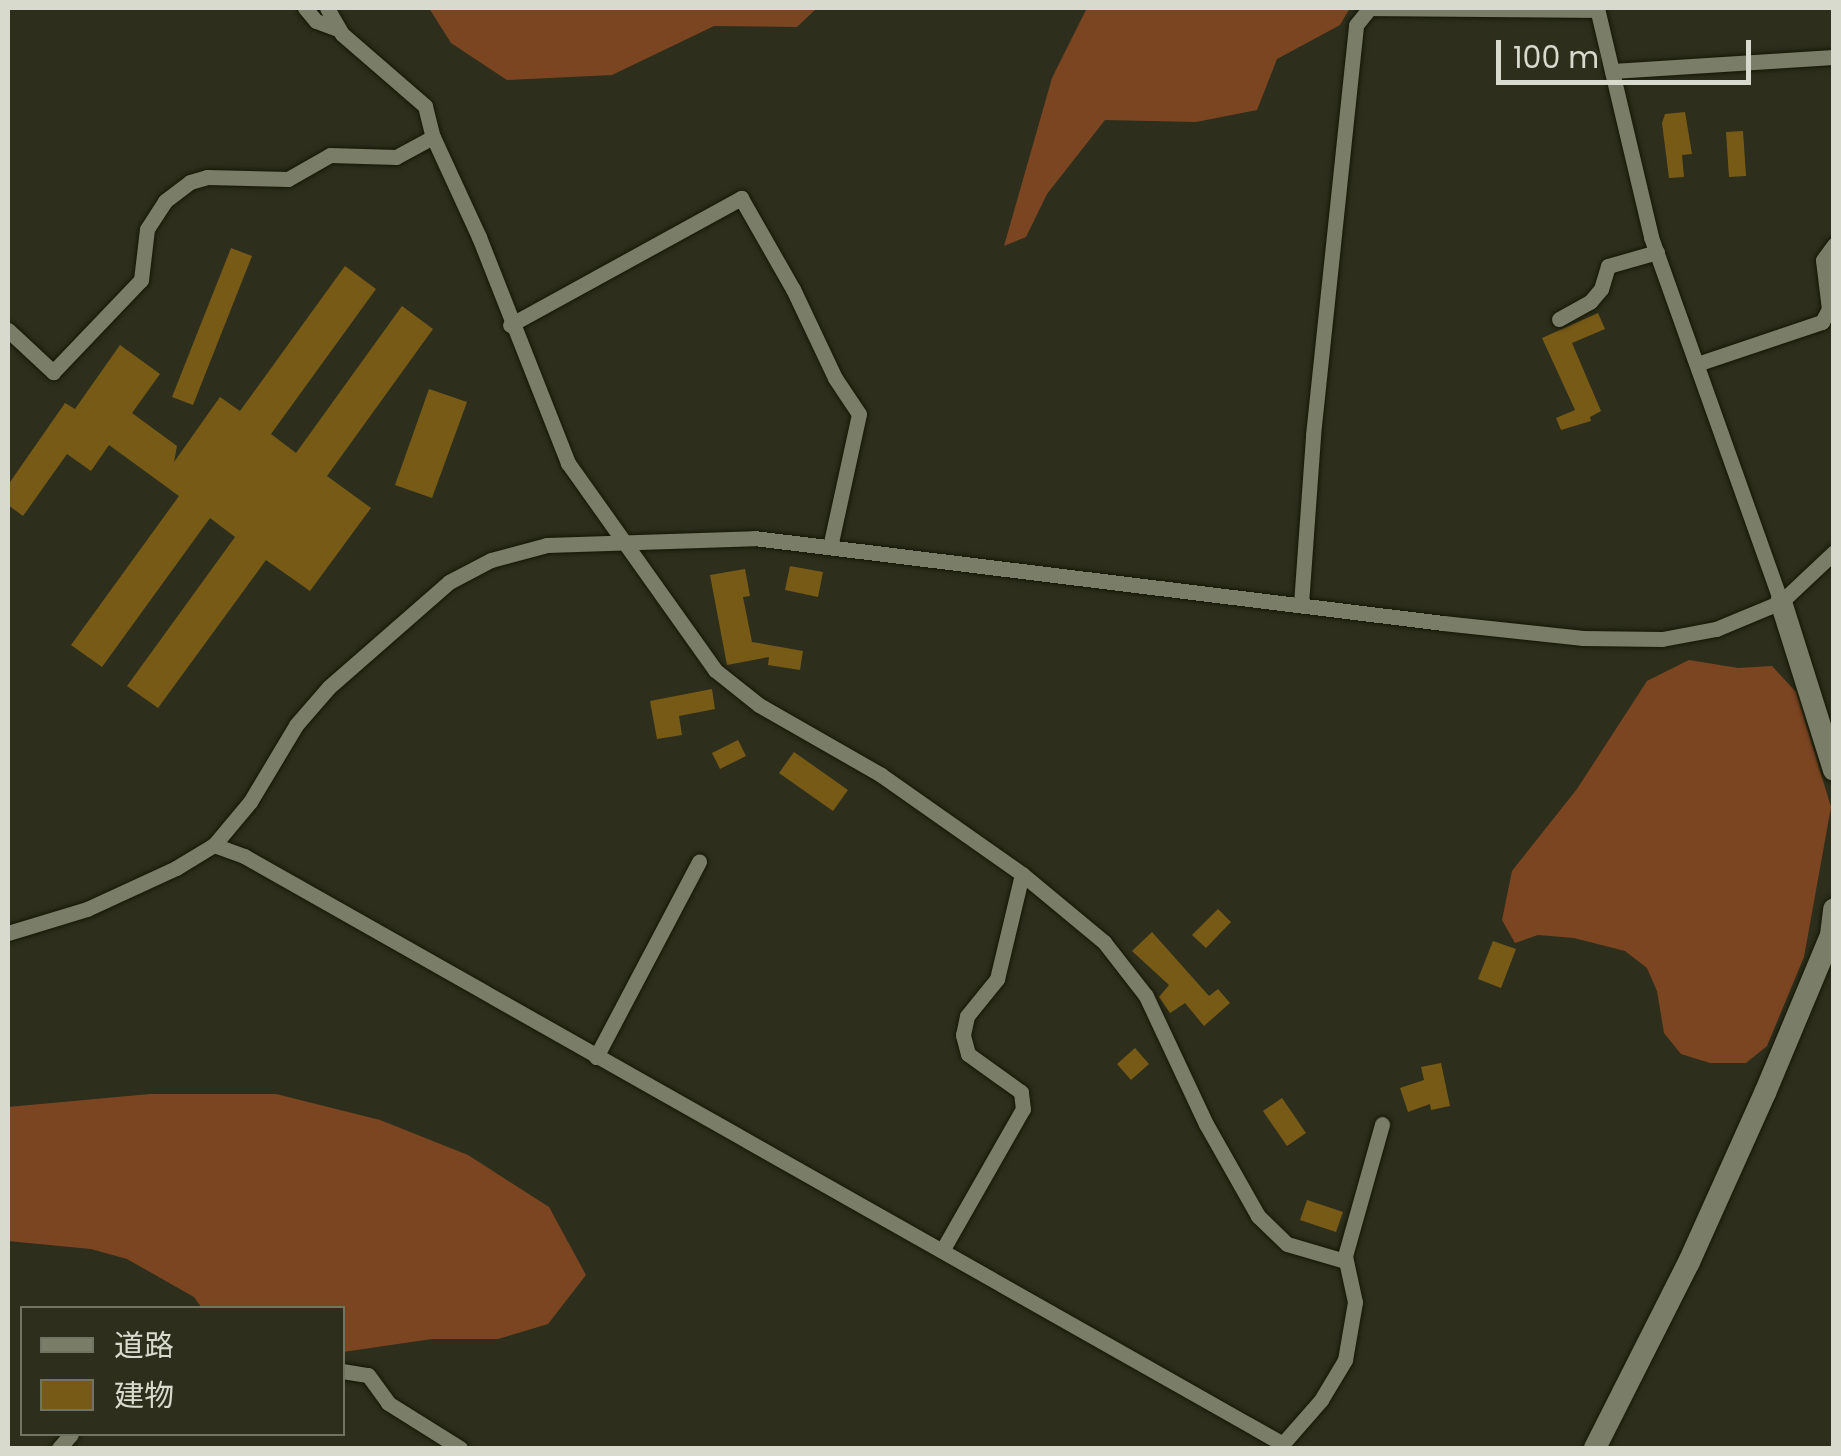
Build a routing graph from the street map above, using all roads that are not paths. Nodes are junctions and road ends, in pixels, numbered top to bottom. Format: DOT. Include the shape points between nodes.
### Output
graph roads {
  1 [pos="305,8"];
  2 [pos="327,8"];
  3 [pos="1553,9"];
  4 [pos="1597,9"];
  5 [pos="338,29"];
  6 [pos="1834,58"];
  7 [pos="1612,71"];
  8 [pos="433,137"];
  9 [pos="1834,245"];
  10 [pos="1656,252"];
  11 [pos="1559,320"];
  12 [pos="510,325"];
  13 [pos="8,330"];
  14 [pos="1697,364"];
  15 [pos="622,541"];
  16 [pos="830,547"];
  17 [pos="1834,552"];
  18 [pos="1781,602"];
  19 [pos="1300,604"];
  20 [pos="1834,770"];
  21 [pos="214,845"];
  22 [pos="699,862"];
  23 [pos="1022,874"];
  24 [pos="1834,910"];
  25 [pos="8,933"];
  26 [pos="1832,936"];
  27 [pos="596,1057"];
  28 [pos="1382,1124"];
  29 [pos="943,1249"];
  30 [pos="1346,1261"];
  31 [pos="345,1371"];
  32 [pos="1281,1446"];
  33 [pos="460,1448"];
  34 [pos="1595,1448"];
  1 -- 5 [label="street"];
  2 -- 5 [label="street"];
  3 -- 4 [label="street"];
  3 -- 19 [label="street" via="1370,8 1356,25"];
  4 -- 7 [label="street"];
  5 -- 8 [label="street" via="425,106"];
  6 -- 7 [label="street"];
  7 -- 10 [label="street"];
  8 -- 12 [label="street"];
  8 -- 13 [label="street" via="396,157 330,155 288,179 190,182 165,201 148,230 141,280 53,372"];
  9 -- 14 [label="street" via="1823,260 1829,309 1822,322"];
  10 -- 11 [label="street" via="1608,266 1590,302"];
  10 -- 14 [label="street"];
  12 -- 15 [label="street" via="568,463"];
  12 -- 16 [label="street" via="741,198 859,414"];
  14 -- 18 [label="street"];
  15 -- 16 [label="street" via="729,537"];
  15 -- 21 [label="street" via="547,545 449,582 314,702"];
  15 -- 23 [label="street" via="715,670"];
  16 -- 19 [label="street"];
  17 -- 18 [label="street"];
  18 -- 19 [label="street" via="1716,629 1662,639 1584,638"];
  18 -- 20 [label="street"];
  21 -- 25 [label="street" via="87,909"];
  21 -- 27 [label="street"];
  22 -- 27 [label="street"];
  23 -- 29 [label="street" via="997,979 968,1016 963,1036 968,1054 1021,1092 1024,1109"];
  23 -- 30 [label="street" via="1104,942 1140,986 1258,1216 1287,1244"];
  24 -- 26 [label="street"];
  26 -- 34 [label="street" via="1689,1262"];
  27 -- 29 [label="street"];
  28 -- 30 [label="street"];
  29 -- 32 [label="street"];
  30 -- 32 [label="street" via="1355,1302 1345,1360 1322,1400"];
  31 -- 33 [label="street" via="368,1376 388,1403"];
}
